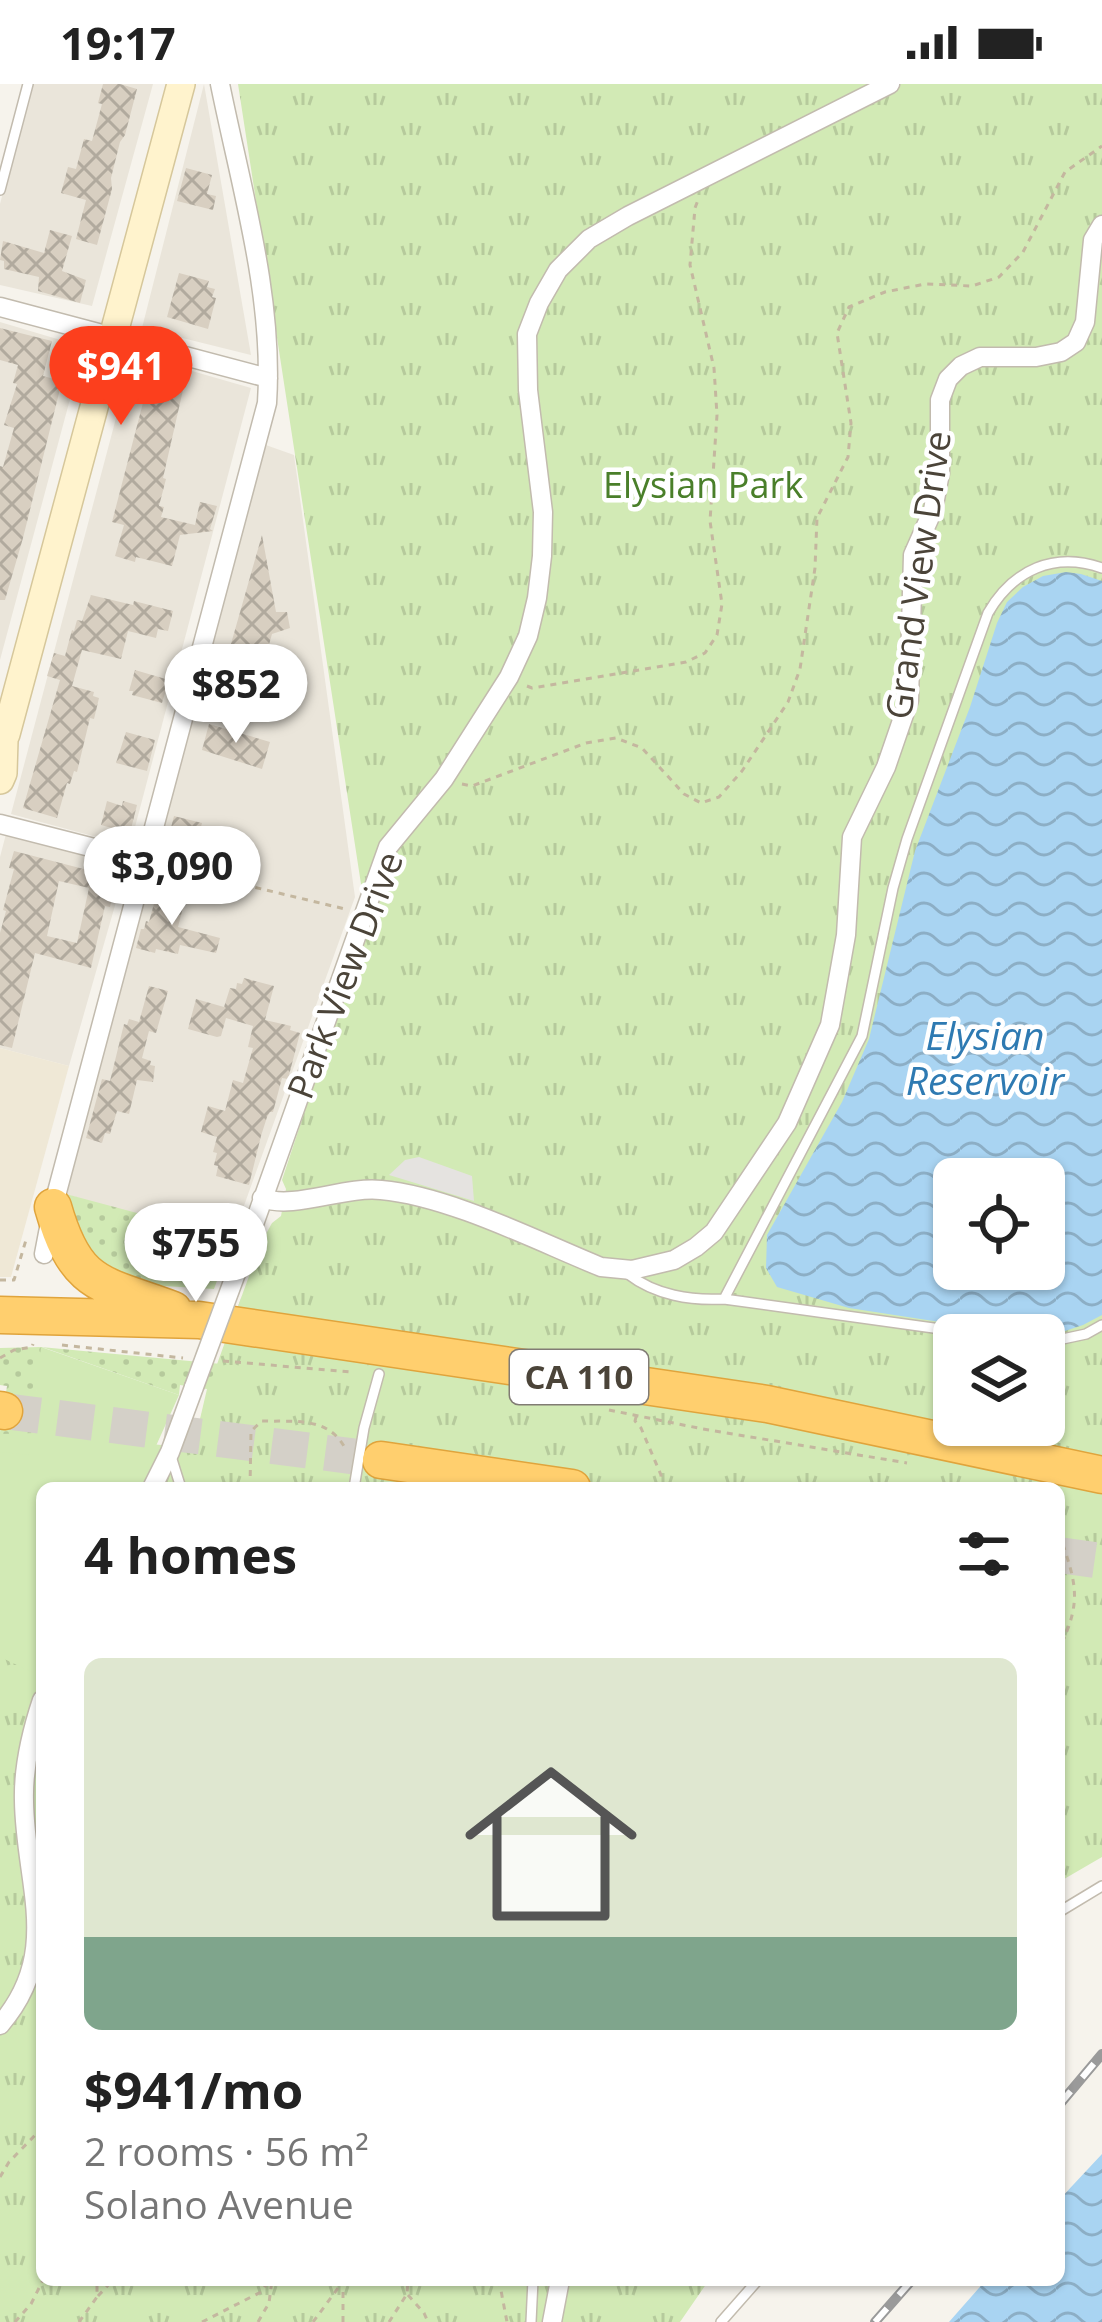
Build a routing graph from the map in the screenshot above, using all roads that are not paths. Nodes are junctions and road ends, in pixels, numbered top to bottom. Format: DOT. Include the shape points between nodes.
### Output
graph roads {
  1 [pos="28,84"];
  2 [pos="181,84"];
  3 [pos="220,84"];
  4 [pos="890,84"];
  5 [pos="0,190"];
  6 [pos="1102,226"];
  7 [pos="0,307"];
  8 [pos="113,338"];
  9 [pos="268,378"];
  10 [pos="1102,568"];
  11 [pos="2,744"];
  12 [pos="0,780"];
  13 [pos="0,824"];
  14 [pos="145,861"];
  15 [pos="262,1198"];
  16 [pos="53,1207"];
  17 [pos="44,1254"];
  18 [pos="624,1271"];
  19 [pos="724,1299"];
  20 [pos="199,1320"];
  21 [pos="10,1324"];
  22 [pos="1102,1325"];
  23 [pos="933,1328"];
  24 [pos="1065,1338"];
  25 [pos="379,1374"];
  26 [pos="767,1404"];
  27 [pos="170,1452"];
  28 [pos="1102,1452"];
  29 [pos="368,1465"];
  30 [pos="1102,1475"];
  31 [pos="155,1482"];
  32 [pos="179,1482"];
  33 [pos="358,1482"];
  34 [pos="519,1482"];
  35 [pos="36,1722"];
  36 [pos="1102,1886"];
  37 [pos="1065,1908"];
  38 [pos="36,1914"];
  39 [pos="36,1947"];
  40 [pos="0,2025"];
  41 [pos="533,2286"];
  42 [pos="559,2286"];
  43 [pos="742,2286"];
  44 [pos="753,2286"];
  45 [pos="748,2292"];
  46 [pos="530,2322"];
  47 [pos="552,2322"];
  48 [pos="721,2322"];
  1 -- 5 [label="lane"];
  2 -- 8 [label="main road"];
  3 -- 9 [label="street" via="263,298"];
  4 -- 15 [label="street, Park View Drive" via="589,239 539,303 527,334 527,390 542,556 528,636 444,779 388,847"];
  6 -- 18 [label="street, Grand View Drive" via="1076,342 1048,355 980,357 948,380 940,400 940,473 913,555 909,700 852,837 830,1025 787,1124 714,1232 674,1260"];
  7 -- 8 [label="street"];
  8 -- 9 [label="street"];
  8 -- 11 [label="main road"];
  9 -- 14 [label="street"];
  10 -- 19 [label="lane" via="1063,561 1032,568 988,613 902,855 862,1036"];
  11 -- 12 [label="main road"];
  13 -- 14 [label="street"];
  14 -- 16 [label="street"];
  15 -- 18 [label="street" via="282,1203 380,1189 419,1196"];
  15 -- 27 [label="street, Park View Drive, bridge"];
  16 -- 17 [label="street"];
  16 -- 20 [label="highway" via="84,1272"];
  18 -- 19 [label="lane" via="646,1288"];
  19 -- 23 [label="lane"];
  20 -- 21 [label="highway, CA 110"];
  20 -- 26 [label="highway, CA 110"];
  22 -- 24 [label="lane"];
  25 -- 29 [label="lane" via="369,1406"];
  26 -- 28 [label="highway"];
  26 -- 30 [label="highway, CA 110"];
  27 -- 31 [label="street, Park View Drive"];
  27 -- 32 [label="lane"];
  29 -- 33 [label="lane"];
  29 -- 34 [label="highway"];
  35 -- 38 [label="street" via="24,1782"];
  36 -- 37 [label="lane"];
  39 -- 40 [label="street" via="21,1998"];
  41 -- 46 [label="lane"];
  42 -- 47 [label="street"];
  43 -- 45 [label="lane"];
  44 -- 45 [label="lane"];
  45 -- 48 [label="lane"];
}
